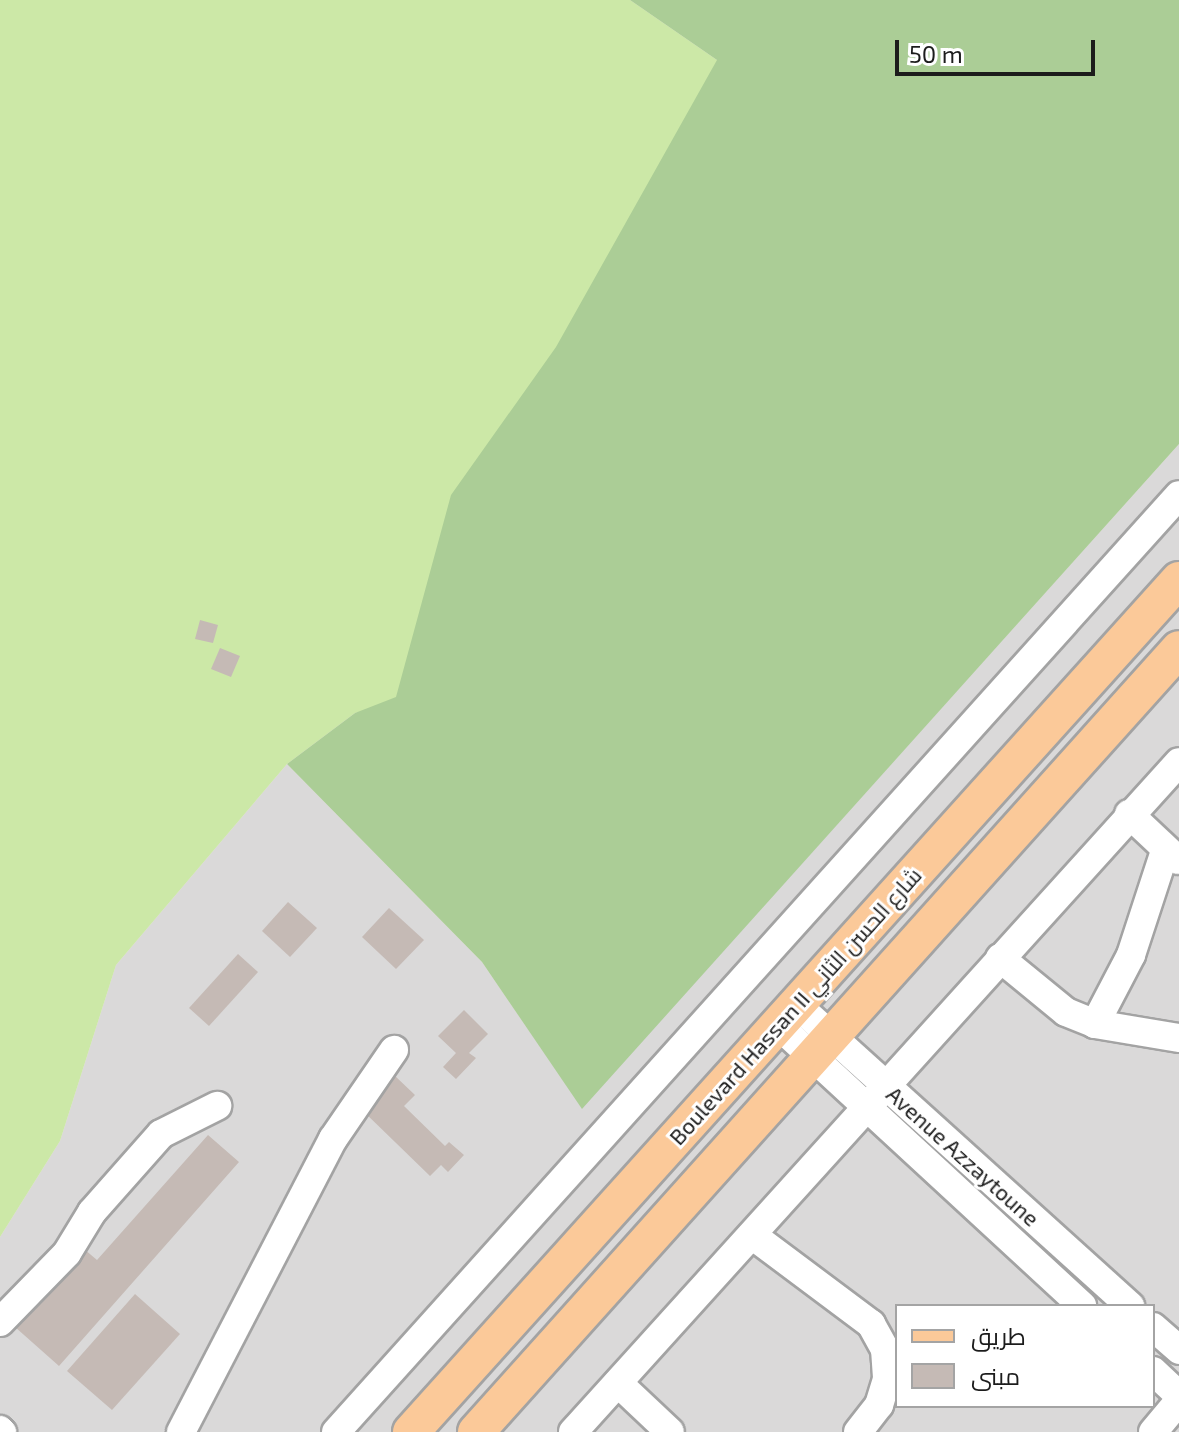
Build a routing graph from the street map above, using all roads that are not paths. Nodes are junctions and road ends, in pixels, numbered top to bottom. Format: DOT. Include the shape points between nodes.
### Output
graph roads {
  1 [pos="1179,495"];
  2 [pos="1179,580"];
  3 [pos="1179,649"];
  4 [pos="1179,762"];
  5 [pos="1129,814"];
  6 [pos="1172,856"];
  7 [pos="1000,958"];
  8 [pos="788,1015"];
  9 [pos="1095,1024"];
  10 [pos="1179,1038"];
  11 [pos="821,1046"];
  12 [pos="394,1050"];
  13 [pos="887,1088"];
  14 [pos="217,1106"];
  15 [pos="866,1109"];
  16 [pos="752,1235"];
  17 [pos="1080,1304"];
  18 [pos="1128,1304"];
  19 [pos="0,1322"];
  20 [pos="1155,1329"];
  21 [pos="1179,1350"];
  22 [pos="1155,1373"];
  23 [pos="618,1383"];
  24 [pos="1179,1395"];
  25 [pos="1179,1401"];
  26 [pos="181,1432"];
  27 [pos="336,1432"];
  28 [pos="411,1432"];
  29 [pos="476,1432"];
  30 [pos="573,1432"];
  31 [pos="670,1432"];
  32 [pos="858,1432"];
  33 [pos="1153,1432"];
  1 -- 27 [label="street"];
  2 -- 8 [label="main road, Boulevard Hassan II شارع الحسن الثاني"];
  3 -- 11 [label="main road, Boulevard Hassan II شارع الحسن الثاني"];
  4 -- 5 [label="street"];
  5 -- 6 [label="street"];
  5 -- 7 [label="street"];
  6 -- 9 [label="street"];
  7 -- 9 [label="street" via="1044,998"];
  7 -- 13 [label="street"];
  8 -- 11 [label="street, Avenue Azzaytoune"];
  8 -- 28 [label="main road, Boulevard Hassan II شارع الحسن الثاني"];
  9 -- 10 [label="street"];
  11 -- 13 [label="street, Avenue Azzaytoune"];
  11 -- 15 [label="street, Avenue Azzaytoune"];
  11 -- 29 [label="main road, Boulevard Hassan II شارع الحسن الثاني"];
  12 -- 26 [label="street" via="333,1139"];
  13 -- 15 [label="street"];
  13 -- 18 [label="street, Avenue Azzaytoune"];
  14 -- 19 [label="street" via="161,1134 92,1212 67,1253"];
  15 -- 16 [label="street"];
  15 -- 17 [label="street, Avenue Azzaytoune"];
  16 -- 23 [label="street"];
  16 -- 32 [label="street" via="871,1324 885,1349 887,1379 879,1405"];
  20 -- 21 [label="street"];
  22 -- 24 [label="street"];
  23 -- 30 [label="street"];
  23 -- 31 [label="street"];
  25 -- 33 [label="street"];
}
